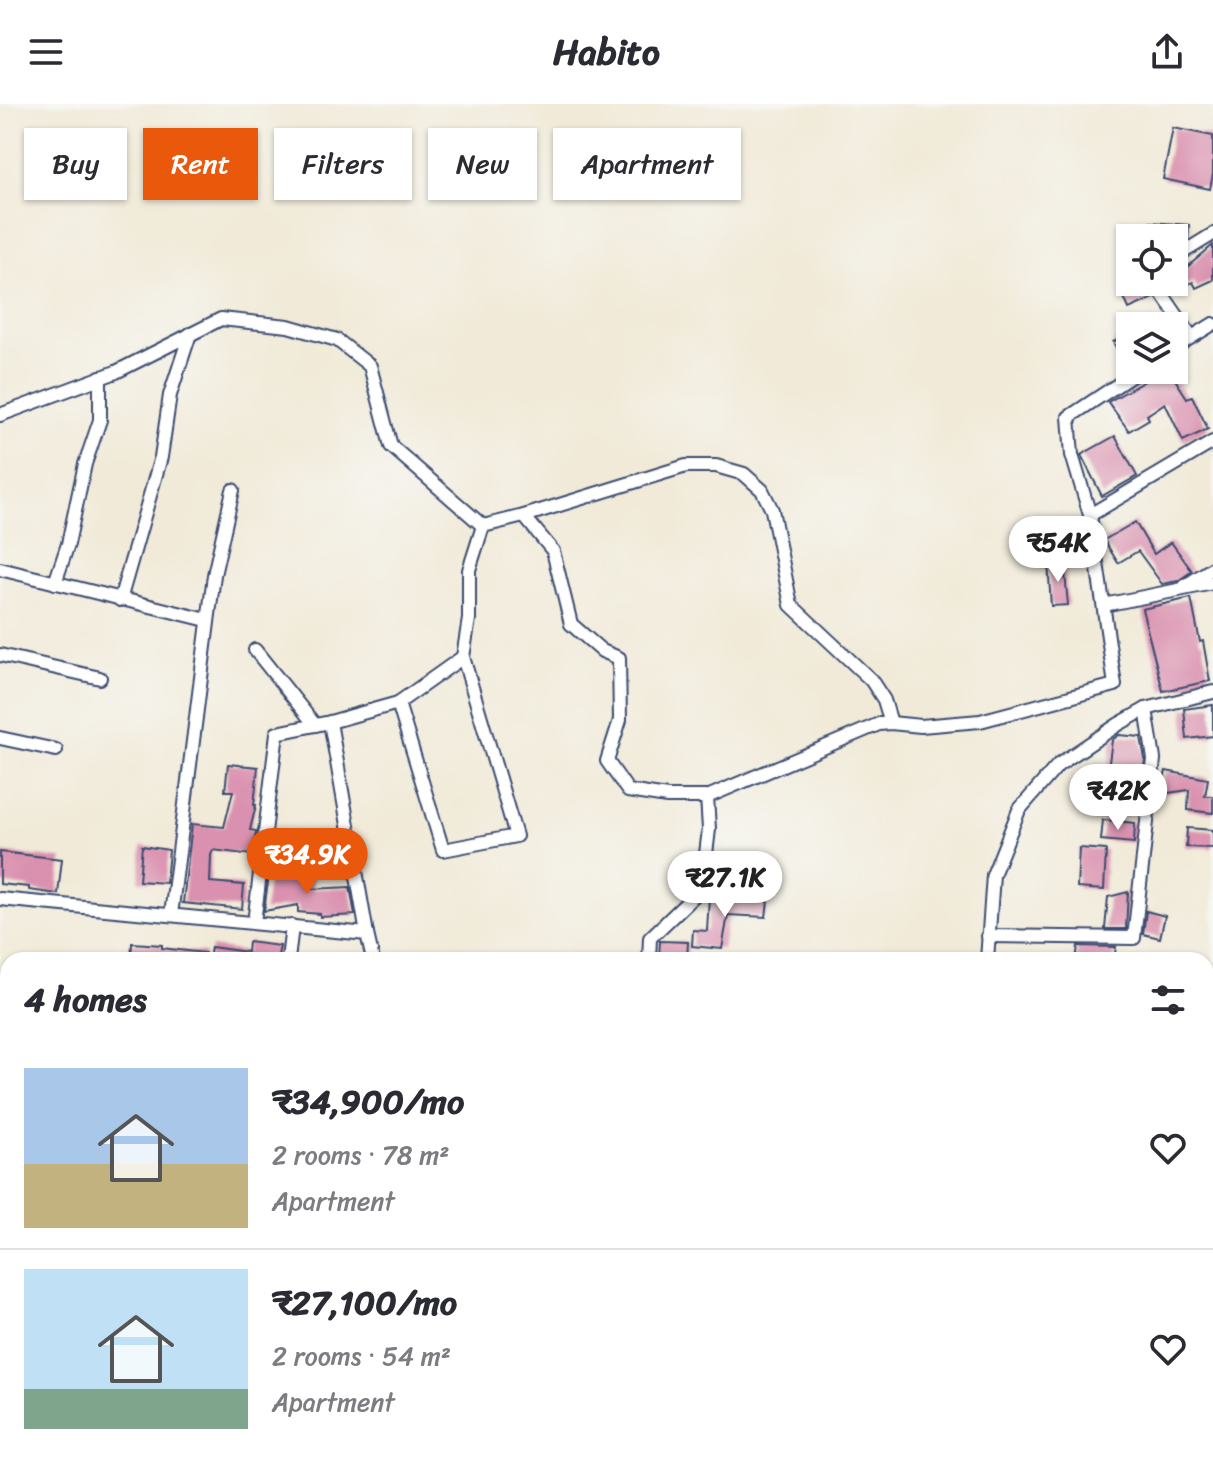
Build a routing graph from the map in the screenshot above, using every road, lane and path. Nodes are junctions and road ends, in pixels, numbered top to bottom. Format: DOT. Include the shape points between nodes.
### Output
graph roads {
  1 [pos="1213,234"];
  2 [pos="1188,249"];
  3 [pos="1164,296"];
  4 [pos="1213,324"];
  5 [pos="190,334"];
  6 [pos="1191,336"];
  7 [pos="1188,338"];
  8 [pos="100,377"];
  9 [pos="1119,384"];
  10 [pos="0,415"];
  11 [pos="1213,442"];
  12 [pos="233,490"];
  13 [pos="1090,515"];
  14 [pos="524,516"];
  15 [pos="483,526"];
  16 [pos="1213,568"];
  17 [pos="0,569"];
  18 [pos="55,583"];
  19 [pos="1213,583"];
  20 [pos="1179,589"];
  21 [pos="120,600"];
  22 [pos="1104,605"];
  23 [pos="207,620"];
  24 [pos="255,650"];
  25 [pos="0,655"];
  26 [pos="463,657"];
  27 [pos="100,678"];
  28 [pos="1213,692"];
  29 [pos="398,703"];
  30 [pos="1146,709"];
  31 [pos="330,722"];
  32 [pos="891,723"];
  33 [pos="315,725"];
  34 [pos="0,738"];
  35 [pos="56,750"];
  36 [pos="707,797"];
  37 [pos="0,899"];
  38 [pos="171,915"];
  39 [pos="254,923"];
  40 [pos="292,926"];
  41 [pos="367,934"];
  42 [pos="988,936"];
  43 [pos="289,952"];
  44 [pos="371,952"];
  45 [pos="649,952"];
  46 [pos="987,952"];
  1 -- 2 [label="street"];
  3 -- 6 [label="street"];
  4 -- 6 [label="street"];
  5 -- 8 [label="street"];
  5 -- 15 [label="street" via="221,319 288,326 337,340 370,366 391,446"];
  5 -- 21 [label="street"];
  6 -- 7 [label="street"];
  8 -- 10 [label="street"];
  8 -- 18 [label="street" via="100,420"];
  9 -- 13 [label="street" via="1069,417 1072,455"];
  11 -- 13 [label="street"];
  12 -- 23 [label="street"];
  13 -- 22 [label="street"];
  14 -- 15 [label="street"];
  14 -- 32 [label="street" via="686,466 716,466 744,474 762,490 772,510 791,605 871,680"];
  14 -- 36 [label="street" via="553,551 571,624 602,651 619,658 620,720 607,761 628,791"];
  15 -- 26 [label="street" via="469,570"];
  16 -- 20 [label="street"];
  17 -- 18 [label="street"];
  18 -- 21 [label="street"];
  19 -- 20 [label="street"];
  20 -- 22 [label="street"];
  21 -- 23 [label="street"];
  22 -- 32 [label="street" via="1115,685 980,721"];
  23 -- 38 [label="street"];
  24 -- 33 [label="street"];
  25 -- 27 [label="street"];
  26 -- 29 [label="street"];
  26 -- 29 [label="street" via="516,836 443,850"];
  28 -- 30 [label="street"];
  29 -- 31 [label="street"];
  30 -- 42 [label="street" via="1058,765 1019,810 993,875"];
  30 -- 42 [label="street" via="1154,759 1134,938"];
  31 -- 33 [label="street"];
  31 -- 41 [label="street"];
  32 -- 36 [label="street"];
  33 -- 39 [label="street" via="277,733"];
  34 -- 35 [label="street"];
  36 -- 45 [label="street" via="702,888 650,938"];
  37 -- 38 [label="street"];
  38 -- 39 [label="street"];
  39 -- 40 [label="street"];
  40 -- 41 [label="street"];
  40 -- 43 [label="street"];
  41 -- 44 [label="street"];
  42 -- 46 [label="street"];
}
